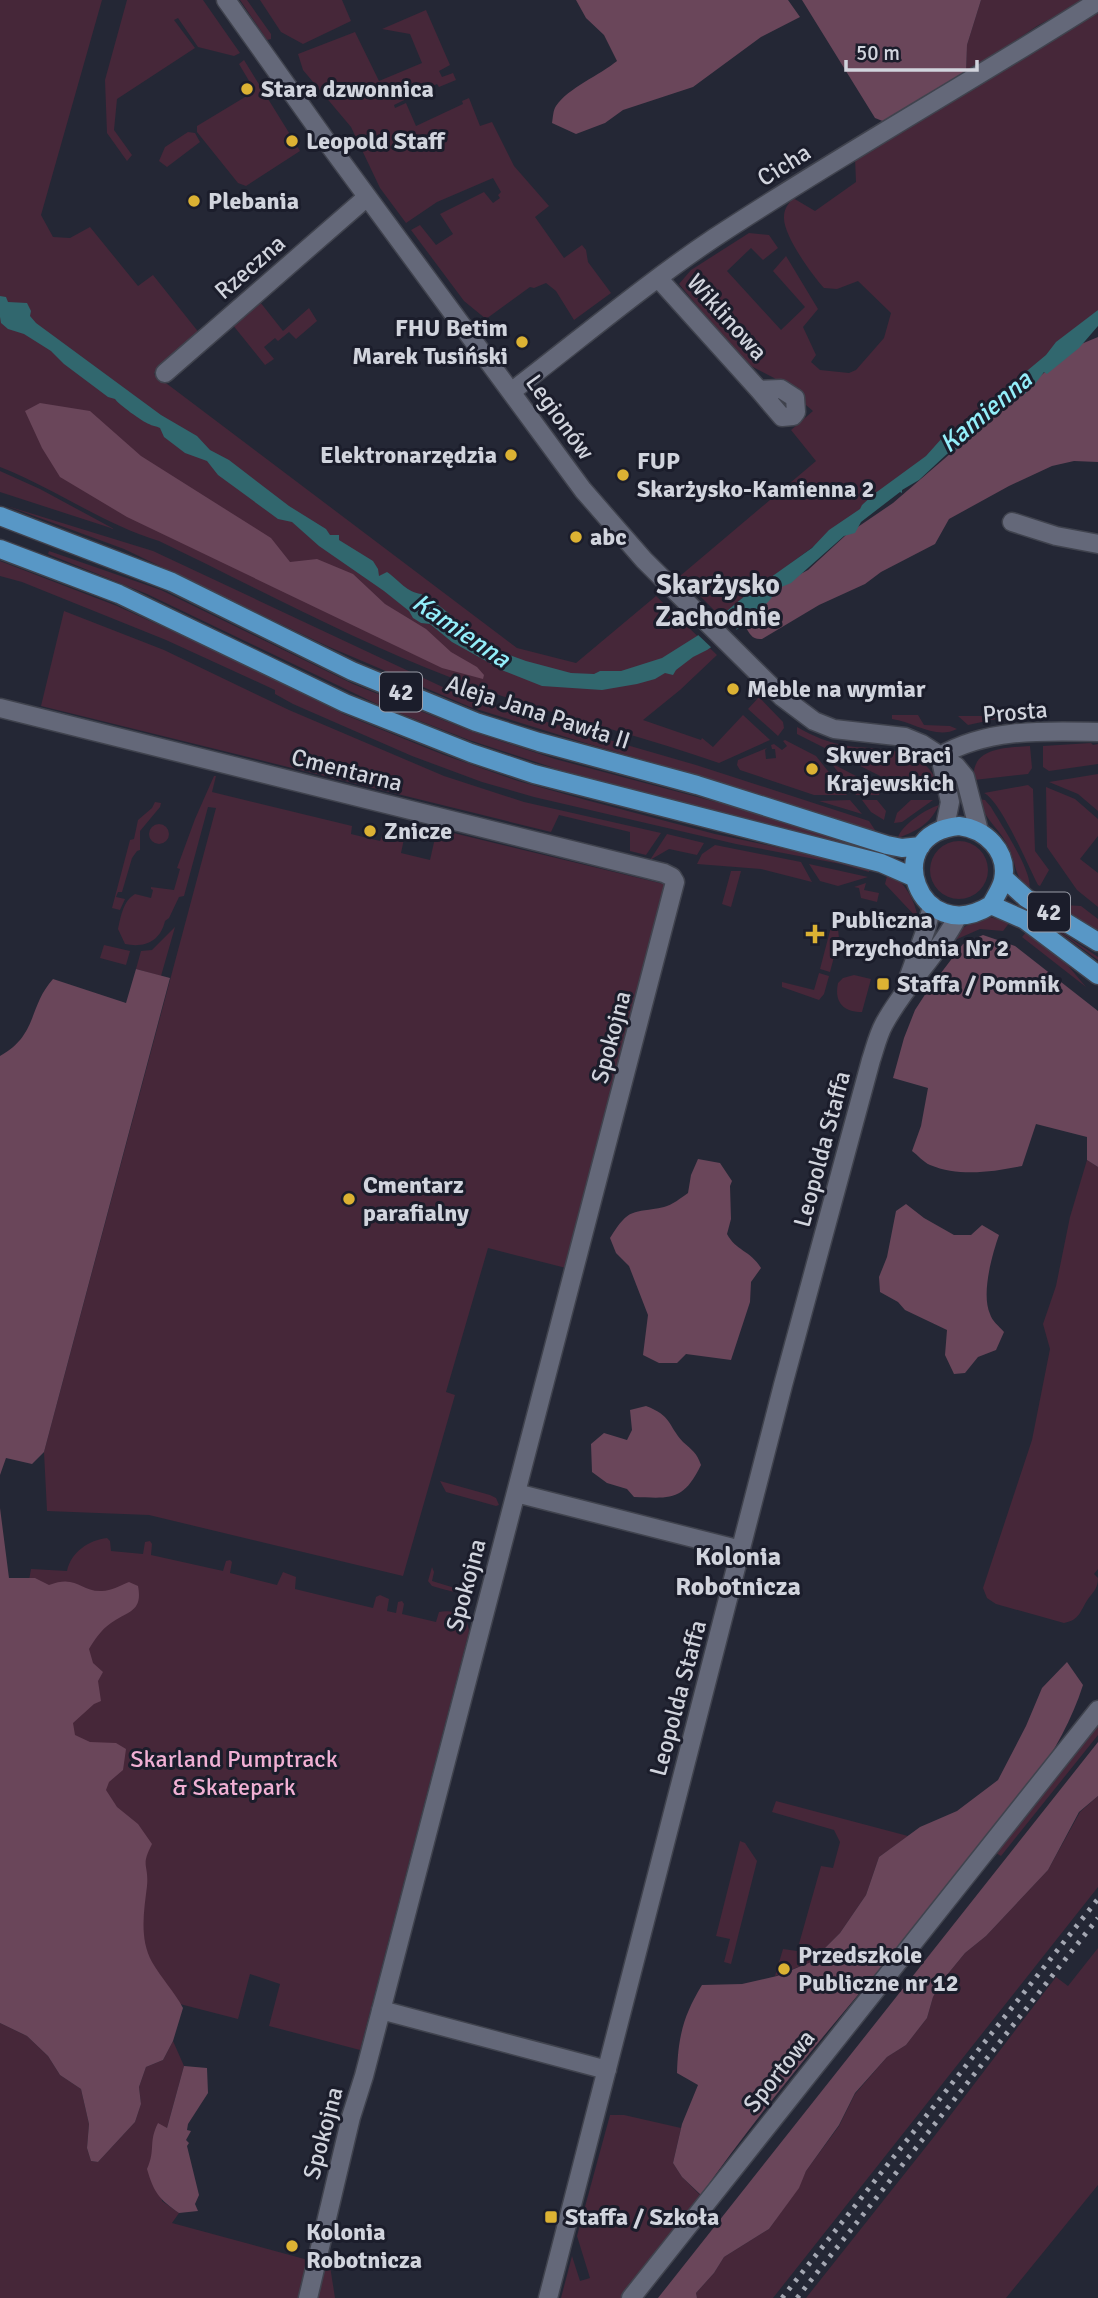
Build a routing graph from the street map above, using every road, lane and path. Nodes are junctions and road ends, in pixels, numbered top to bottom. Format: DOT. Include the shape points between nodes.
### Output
graph roads {
  1 [pos="226,0"];
  2 [pos="1098,1"];
  3 [pos="367,197"];
  4 [pos="659,278"];
  5 [pos="165,373"];
  6 [pos="759,390"];
  7 [pos="511,392"];
  8 [pos="0,516"];
  9 [pos="1012,522"];
  10 [pos="1098,544"];
  11 [pos="0,549"];
  12 [pos="0,708"];
  13 [pos="1098,732"];
  14 [pos="940,756"];
  15 [pos="945,827"];
  16 [pos="979,831"];
  17 [pos="921,846"];
  18 [pos="913,877"];
  19 [pos="1003,877"];
  20 [pos="676,885"];
  21 [pos="932,905"];
  22 [pos="991,905"];
  23 [pos="958,915"];
  24 [pos="1098,942"];
  25 [pos="1098,975"];
  26 [pos="903,994"];
  27 [pos="516,1493"];
  28 [pos="741,1550"];
  29 [pos="1098,1710"];
  30 [pos="381,2010"];
  31 [pos="607,2070"];
  32 [pos="308,2298"];
  33 [pos="548,2298"];
  34 [pos="631,2298"];
  1 -- 3 [label="street, Legionów"];
  2 -- 4 [label="street, Cicha" via="766,205"];
  3 -- 5 [label="street, Rzeczna"];
  3 -- 7 [label="street, Legionów"];
  4 -- 6 [label="street, Wiklinowa"];
  4 -- 7 [label="street, Cicha"];
  7 -- 14 [label="street, Legionów" via="583,490 644,560 782,697 814,721 834,729 905,737"];
  8 -- 17 [label="main road, Aleja Jana Pawła II / 42" via="172,582 352,671 476,722 887,845"];
  9 -- 10 [label="street"];
  11 -- 18 [label="main road, 42" via="119,594 345,703 471,752 534,774 881,863"];
  12 -- 20 [label="street, Cmentarna" via="664,873"];
  13 -- 14 [label="street, Prosta" via="992,735"];
  14 -- 15 [label="street" via="950,802"];
  14 -- 16 [label="street, Legionów" via="965,777"];
  15 -- 16 [label="main road" via="959,825"];
  15 -- 17 [label="main road"];
  16 -- 19 [label="main road" via="1000,853"];
  17 -- 18 [label="main road"];
  18 -- 21 [label="main road"];
  19 -- 22 [label="main road"];
  19 -- 24 [label="main road, 42" via="1026,898"];
  20 -- 27 [label="street, Spokojna"];
  21 -- 23 [label="main road"];
  21 -- 26 [label="street, Leopolda Staffa"];
  22 -- 23 [label="main road" via="974,914"];
  22 -- 25 [label="main road, 42" via="1025,920"];
  23 -- 26 [label="street, Leopolda Staffa" via="946,939"];
  26 -- 28 [label="street, Leopolda Staffa" via="883,1026 871,1060"];
  27 -- 28 [label="street"];
  27 -- 30 [label="street, Spokojna"];
  28 -- 31 [label="street, Leopolda Staffa"];
  29 -- 34 [label="street, Sportowa"];
  30 -- 31 [label="street"];
  30 -- 32 [label="street, Spokojna"];
  31 -- 33 [label="street, Leopolda Staffa"];
}
